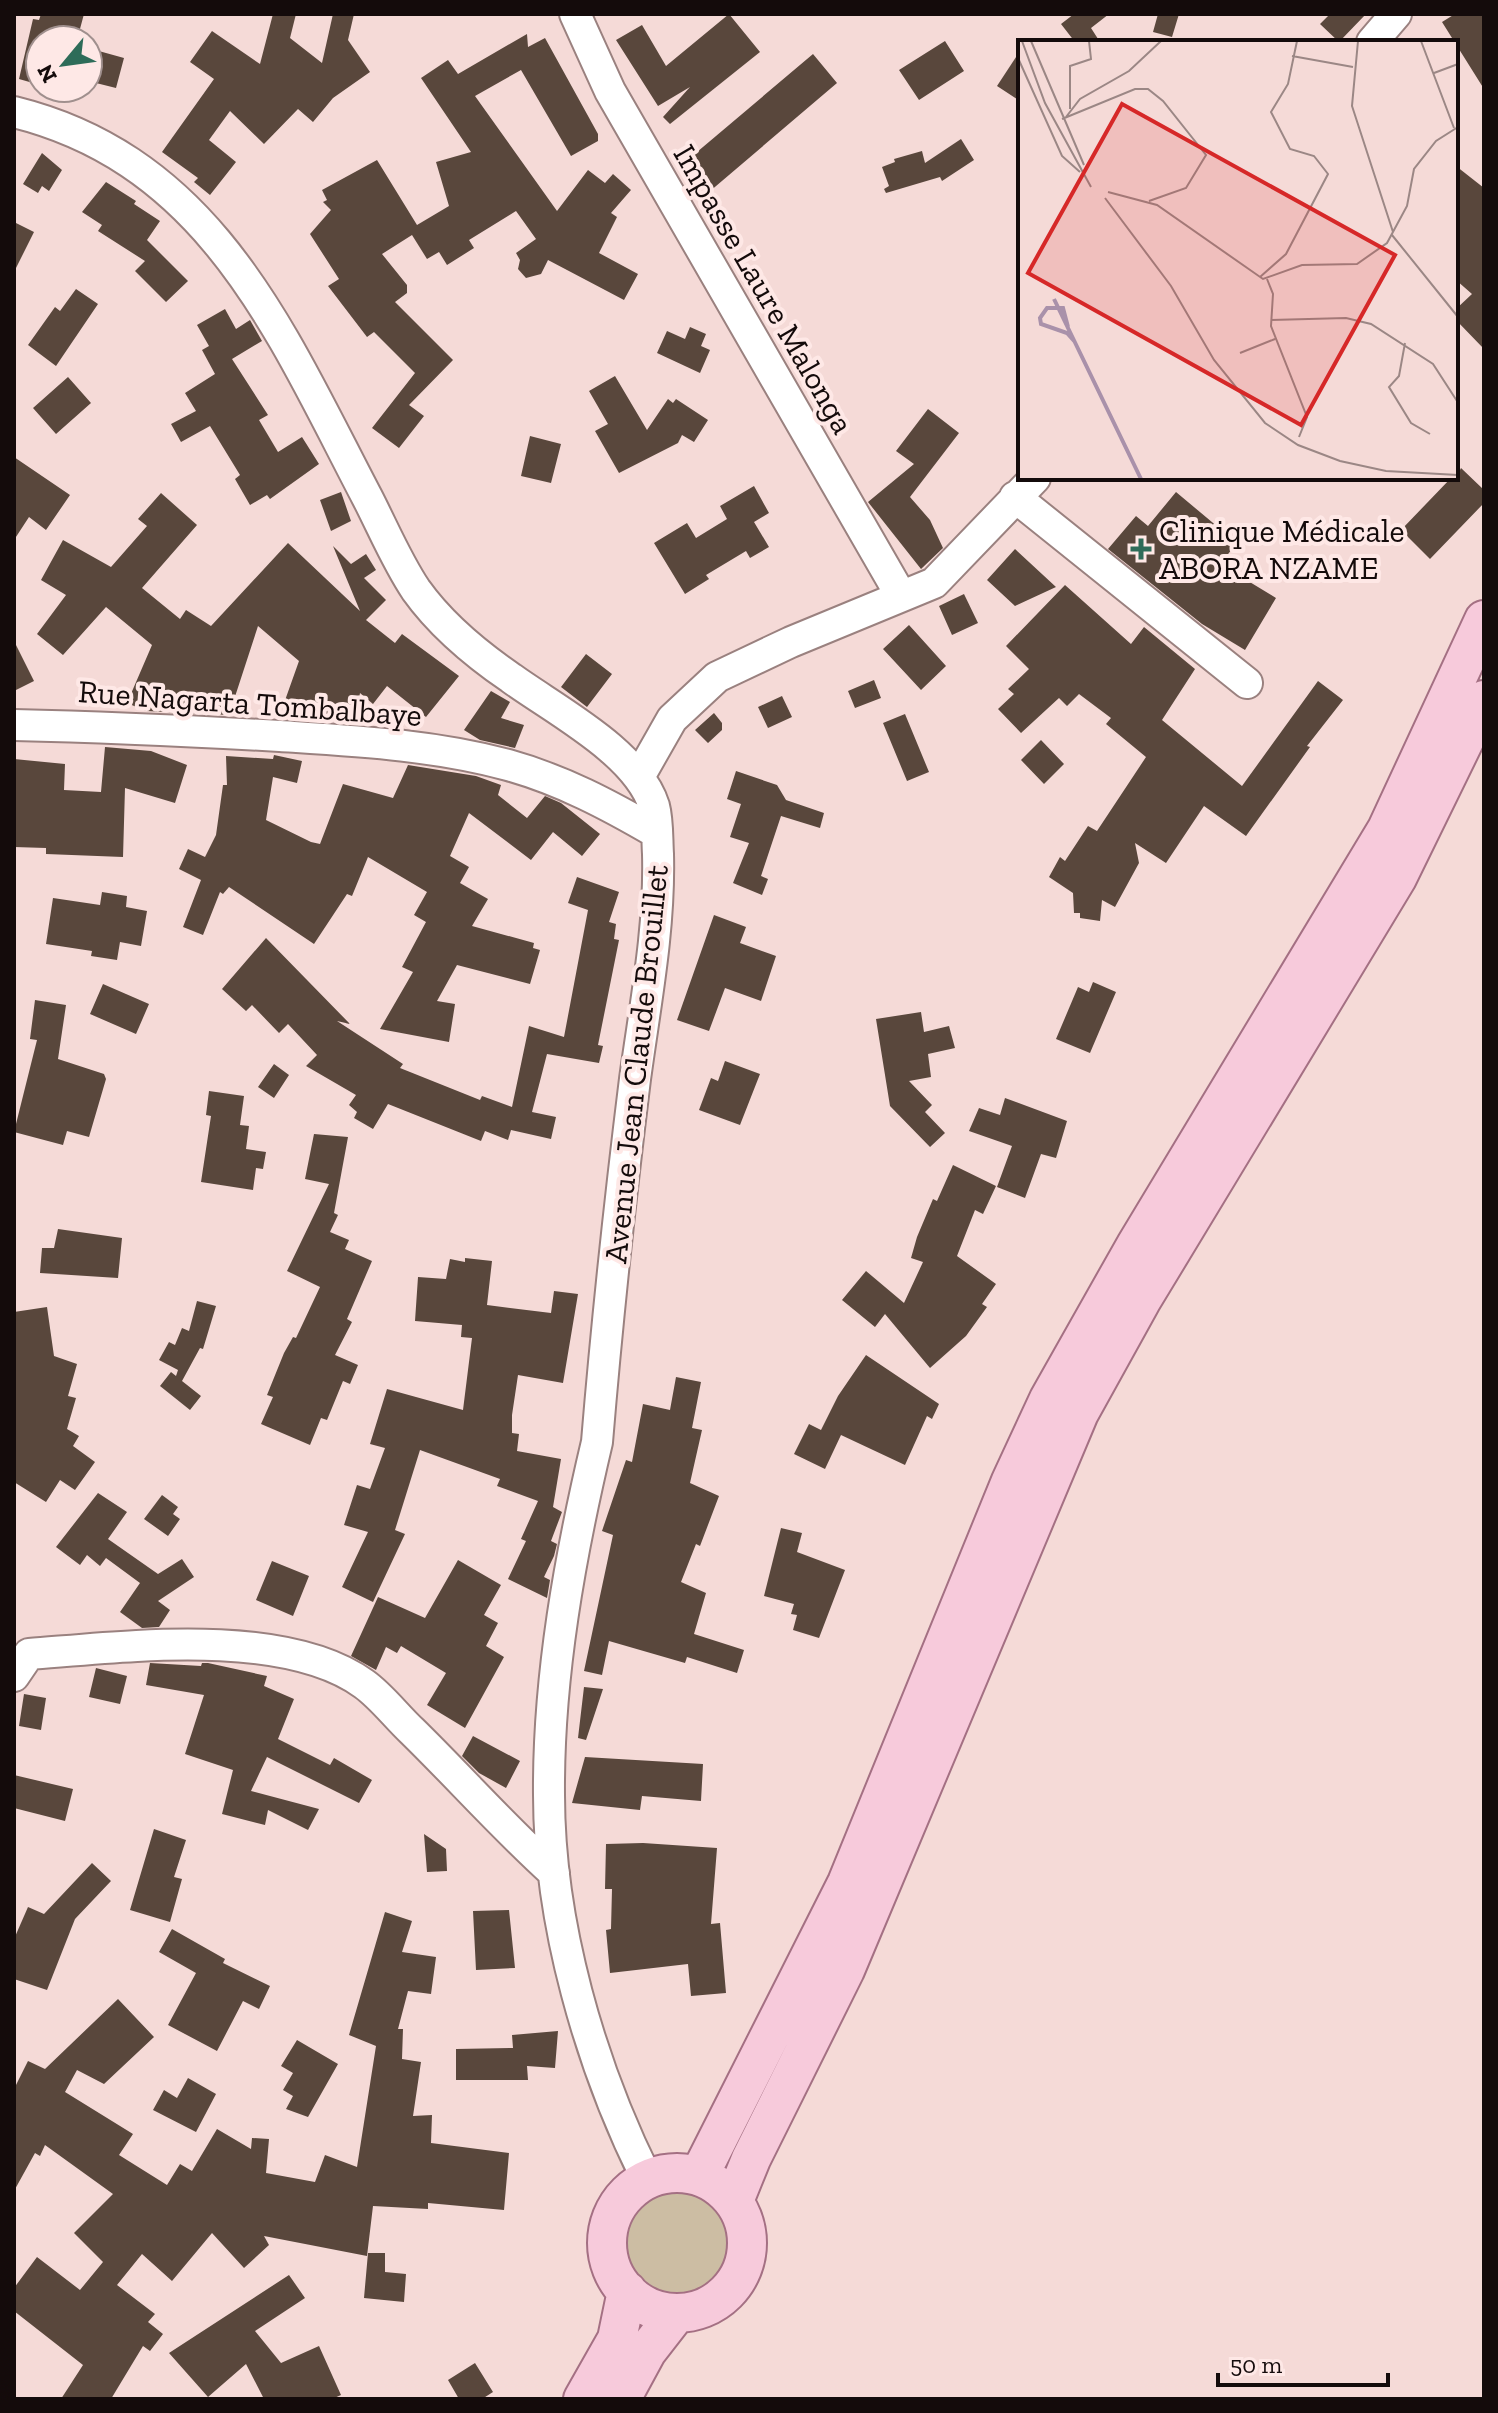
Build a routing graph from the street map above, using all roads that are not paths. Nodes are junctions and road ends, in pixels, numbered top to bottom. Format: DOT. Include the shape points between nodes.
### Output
graph roads {
  1 [pos="575,14"];
  2 [pos="1396,14"];
  3 [pos="1374,40"];
  4 [pos="14,112"];
  5 [pos="1025,488"];
  6 [pos="900,594"];
  7 [pos="1484,620"];
  8 [pos="1247,683"];
  9 [pos="1484,700"];
  10 [pos="14,725"];
  11 [pos="639,777"];
  12 [pos="657,833"];
  13 [pos="14,1676"];
  14 [pos="554,1873"];
  15 [pos="699,2176"];
  16 [pos="647,2179"];
  17 [pos="734,2201"];
  18 [pos="627,2291"];
  19 [pos="675,2315"];
  20 [pos="583,2399"];
  21 [pos="621,2399"];
  1 -- 6 [label="street, Impasse Laure Malonga" via="610,91"];
  2 -- 3 [label="street"];
  4 -- 11 [label="street, Avenue Jean Claude Brouillet" via="78,134 121,158 205,224 283,333 416,590 454,633 611,750"];
  5 -- 6 [label="street" via="934,583"];
  5 -- 8 [label="street"];
  6 -- 11 [label="street" via="717,677 672,719"];
  7 -- 15 [label="main road" via="1387,829 1049,1399 1005,1494 847,1883"];
  9 -- 17 [label="main road" via="1397,878 1079,1413 845,1970"];
  10 -- 12 [label="street, Rue Nagarta Tombalbaye" via="396,743 551,779"];
  11 -- 12 [label="street, Avenue Jean Claude Brouillet" via="653,805"];
  12 -- 14 [label="street, Avenue Jean Claude Brouillet" via="655,934 597,1442 572,1573 550,1741"];
  13 -- 14 [label="street" via="29,1654 167,1644 216,1643 326,1665 364,1683"];
  14 -- 16 [label="street, Avenue Jean Claude Brouillet" via="601,2075"];
  15 -- 16 [label="main road" via="678,2172"];
  15 -- 17 [label="main road"];
  16 -- 18 [label="main road" via="629,2190 608,2226 611,2268"];
  17 -- 19 [label="main road" via="745,2224 743,2267 716,2301"];
  18 -- 19 [label="main road"];
  18 -- 20 [label="main road" via="617,2339"];
  19 -- 21 [label="main road" via="647,2351"];
}
